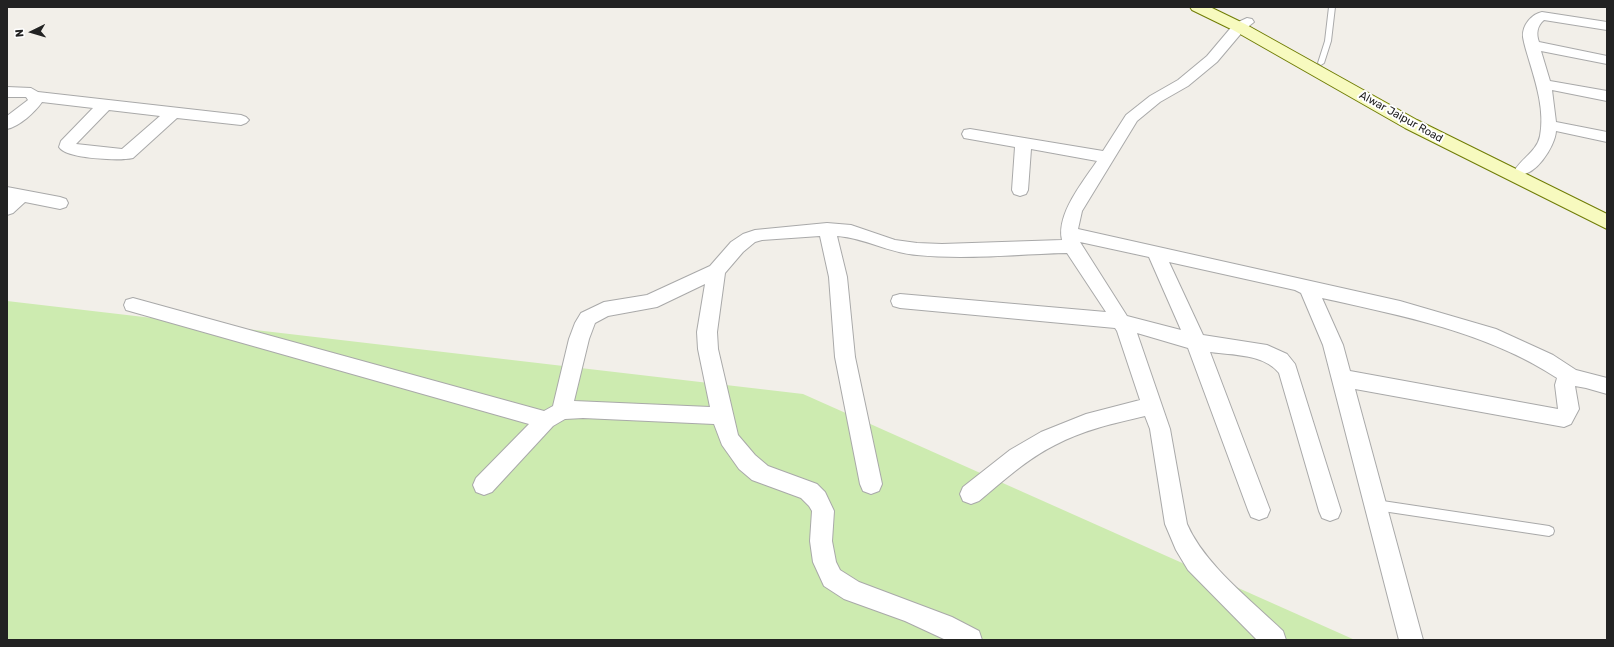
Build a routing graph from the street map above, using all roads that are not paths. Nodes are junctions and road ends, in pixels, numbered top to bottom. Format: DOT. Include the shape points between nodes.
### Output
graph roads {
  1 [pos="1198,7"];
  2 [pos="1215,7"];
  3 [pos="1332,7"];
  4 [pos="1243,25"];
  5 [pos="1607,26"];
  6 [pos="1532,45"];
  7 [pos="1607,60"];
  8 [pos="1321,63"];
  9 [pos="1542,84"];
  10 [pos="7,92"];
  11 [pos="34,96"];
  12 [pos="1607,96"];
  13 [pos="105,105"];
  14 [pos="173,113"];
  15 [pos="241,120"];
  16 [pos="7,124"];
  17 [pos="1549,125"];
  18 [pos="970,134"];
  19 [pos="1607,137"];
  20 [pos="1023,143"];
  21 [pos="1107,157"];
  22 [pos="1524,170"];
  23 [pos="1020,190"];
  24 [pos="15,194"];
  25 [pos="60,203"];
  26 [pos="7,209"];
  27 [pos="1607,210"];
  28 [pos="1607,222"];
  29 [pos="827,229"];
  30 [pos="1070,240"];
  31 [pos="1156,252"];
  32 [pos="716,271"];
  33 [pos="1308,288"];
  34 [pos="900,301"];
  35 [pos="133,305"];
  36 [pos="1120,321"];
  37 [pos="1196,342"];
  38 [pos="1341,378"];
  39 [pos="1572,378"];
  40 [pos="1607,386"];
  41 [pos="1151,406"];
  42 [pos="554,416"];
  43 [pos="722,416"];
  44 [pos="871,484"];
  45 [pos="484,486"];
  46 [pos="971,494"];
  47 [pos="1375,505"];
  48 [pos="1259,510"];
  49 [pos="1330,512"];
  50 [pos="1549,531"];
  51 [pos="970,640"];
  52 [pos="1274,640"];
  53 [pos="1411,640"];
  1 -- 4 [label="main road, Alwar Jaipur Road"];
  2 -- 4 [label="main road, Alwar Jaipur Road"];
  3 -- 8 [label="lane" via="1328,41"];
  4 -- 8 [label="main road, Alwar Jaipur Road"];
  4 -- 21 [label="street" via="1212,59 1183,83 1155,99 1131,118"];
  4 -- 28 [label="main road, Alwar Jaipur Road" via="1411,124"];
  5 -- 6 [label="street" via="1542,16 1537,18 1530,31"];
  6 -- 7 [label="street"];
  6 -- 9 [label="street"];
  8 -- 22 [label="main road, Alwar Jaipur Road" via="1395,105"];
  9 -- 12 [label="street"];
  9 -- 17 [label="street" via="1549,112"];
  10 -- 11 [label="street" via="31,93"];
  11 -- 13 [label="street"];
  11 -- 16 [label="street" via="36,100 31,106"];
  13 -- 14 [label="street"];
  13 -- 14 [label="street" via="69,141 67,147 127,154"];
  14 -- 15 [label="street"];
  17 -- 19 [label="street"];
  17 -- 22 [label="street" via="1544,146"];
  18 -- 20 [label="street"];
  20 -- 21 [label="street"];
  20 -- 23 [label="street"];
  21 -- 30 [label="street" via="1074,211 1070,222"];
  22 -- 27 [label="main road, Alwar Jaipur Road"];
  24 -- 25 [label="street"];
  24 -- 26 [label="street"];
  29 -- 30 [label="street" via="850,231 894,246 917,249 942,250"];
  29 -- 32 [label="street" via="761,234 748,238"];
  29 -- 44 [label="street" via="838,278 845,357"];
  30 -- 31 [label="street"];
  30 -- 36 [label="street"];
  31 -- 33 [label="street"];
  31 -- 37 [label="street"];
  32 -- 42 [label="street" via="650,302 604,309 588,318 584,323"];
  32 -- 43 [label="street" via="707,332 708,349"];
  33 -- 38 [label="street" via="1333,345"];
  33 -- 39 [label="street" via="1400,308 1489,334 1546,360"];
  34 -- 36 [label="street"];
  35 -- 42 [label="street"];
  36 -- 37 [label="street"];
  36 -- 41 [label="street" via="1126,330"];
  37 -- 48 [label="street"];
  37 -- 49 [label="street" via="1267,353 1280,360 1288,370"];
  38 -- 39 [label="street" via="1564,418 1570,409 1564,384"];
  38 -- 47 [label="street"];
  39 -- 40 [label="street"];
  41 -- 46 [label="street" via="1100,419 1049,437 1027,450"];
  41 -- 52 [label="street" via="1160,429 1176,524 1184,543 1196,562"];
  42 -- 43 [label="street" via="583,409"];
  42 -- 45 [label="street"];
  43 -- 51 [label="street" via="729,439 747,462 760,473 808,491 817,499 822,511 821,541 825,562 832,578 852,591 943,625"];
  47 -- 50 [label="lane"];
  47 -- 53 [label="street"];
}
